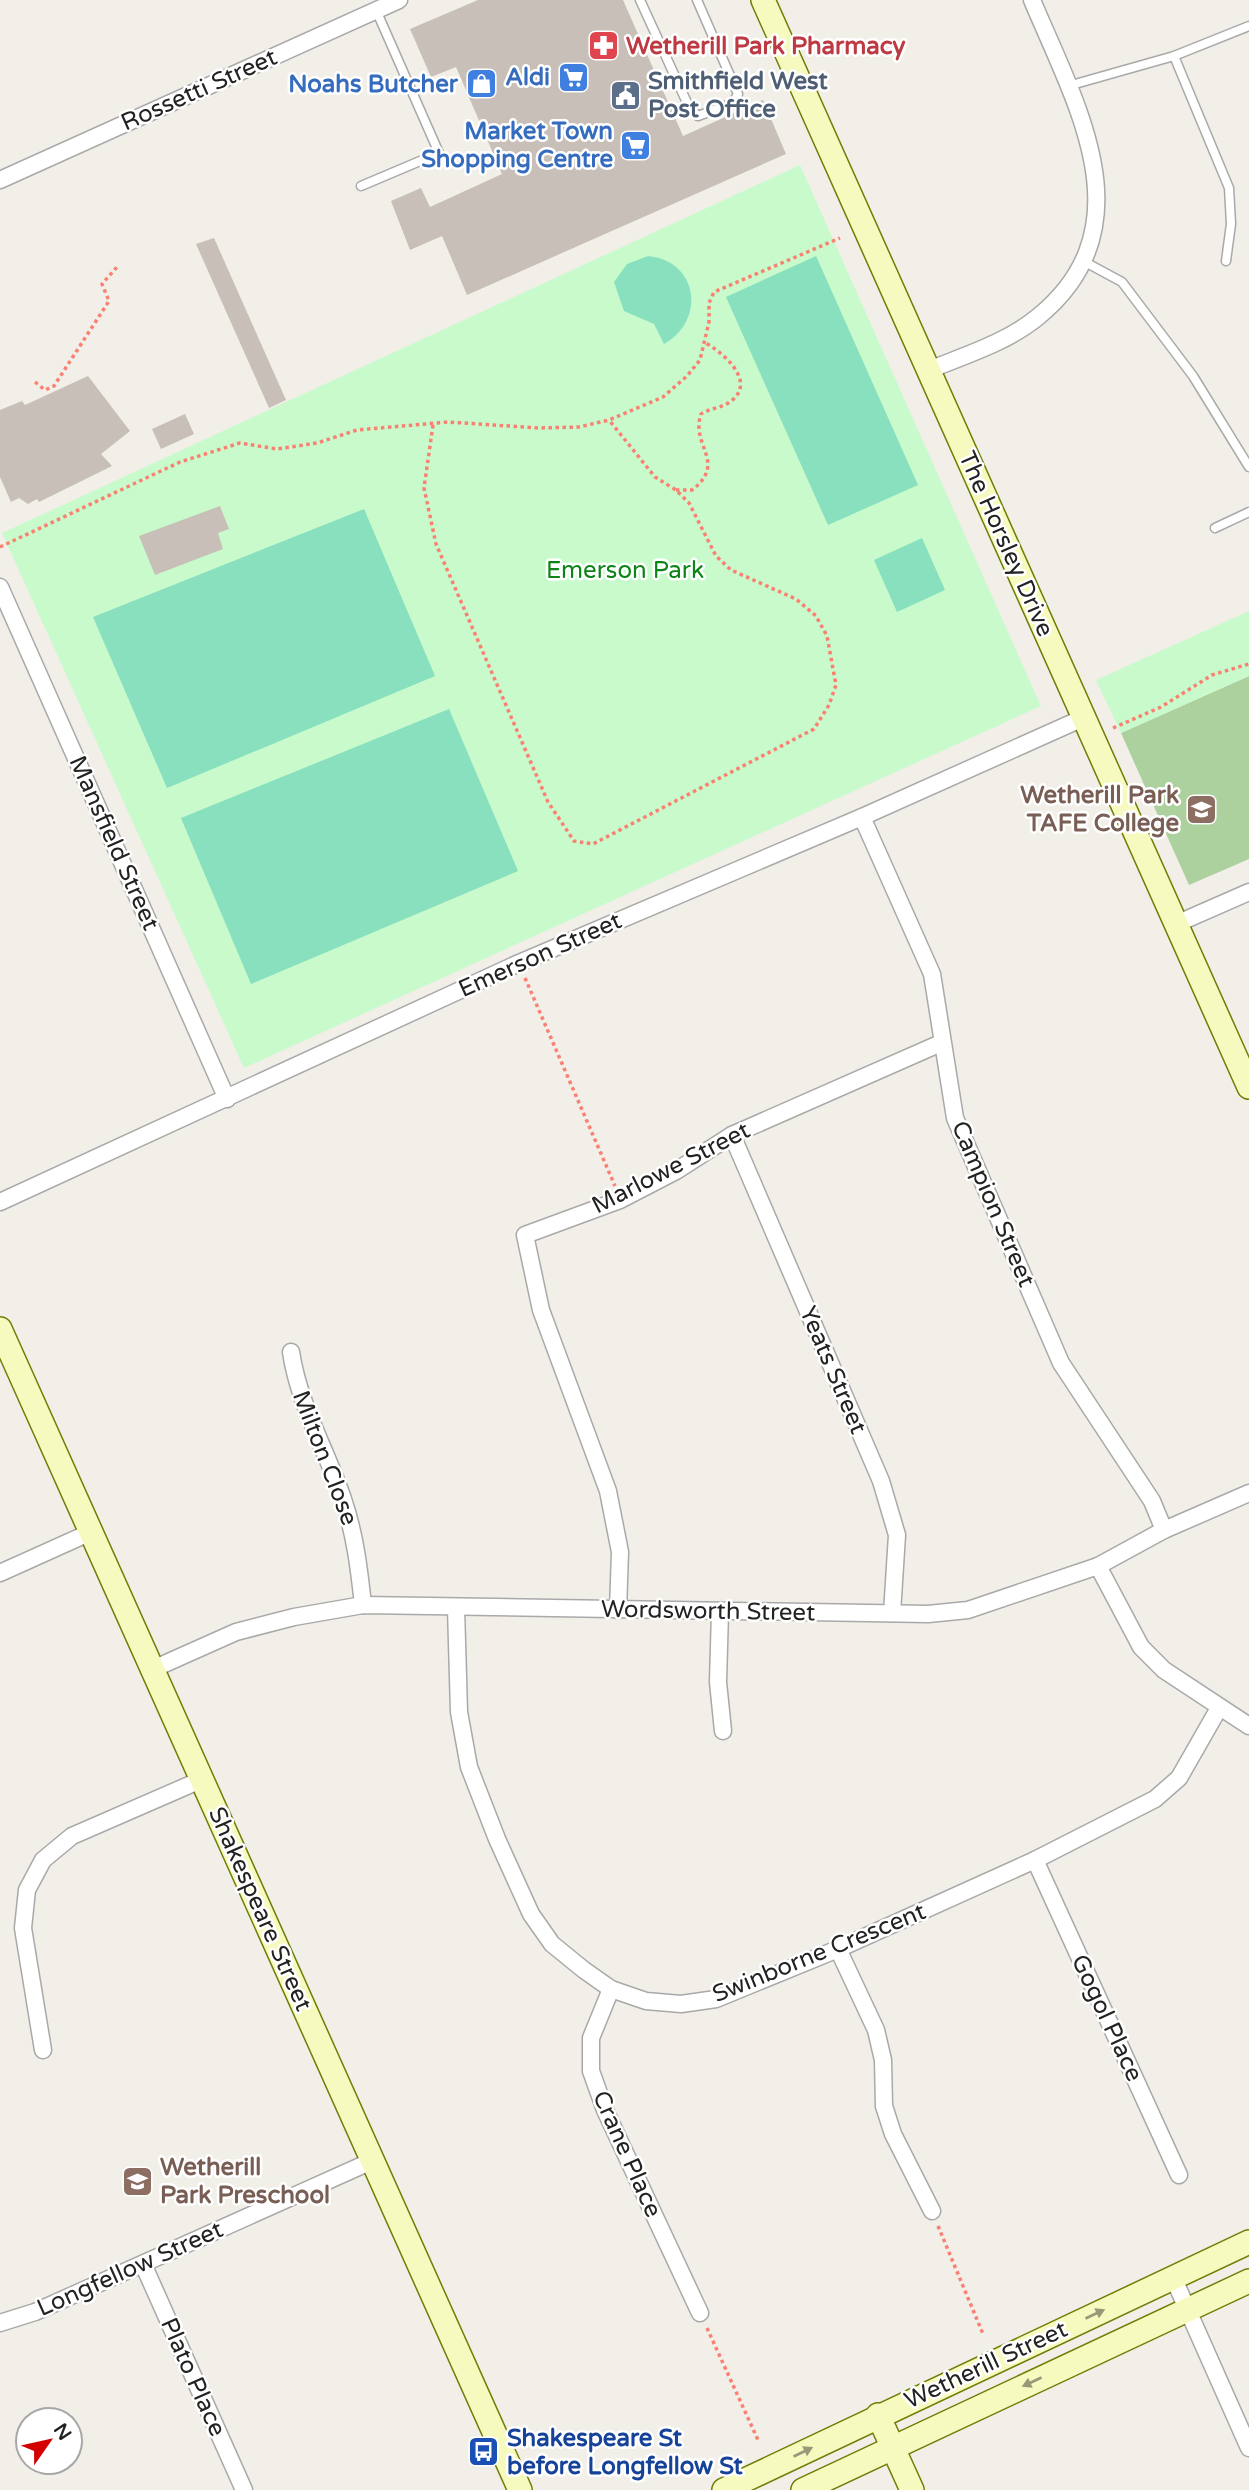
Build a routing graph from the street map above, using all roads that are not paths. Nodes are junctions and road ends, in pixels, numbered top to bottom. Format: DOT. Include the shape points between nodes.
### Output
graph roads {
  1 [pos="399,0"];
  2 [pos="640,0"];
  3 [pos="697,0"];
  4 [pos="763,0"];
  5 [pos="1032,0"];
  6 [pos="376,10"];
  7 [pos="1249,26"];
  8 [pos="1174,56"];
  9 [pos="1068,86"];
  10 [pos="0,180"];
  11 [pos="361,186"];
  12 [pos="1226,261"];
  13 [pos="1086,262"];
  14 [pos="929,370"];
  15 [pos="1249,467"];
  16 [pos="1249,512"];
  17 [pos="1214,527"];
  18 [pos="0,587"];
  19 [pos="1083,718"];
  20 [pos="862,817"];
  21 [pos="1249,892"];
  22 [pos="1176,924"];
  23 [pos="941,1042"];
  24 [pos="1249,1087"];
  25 [pos="228,1099"];
  26 [pos="732,1135"];
  27 [pos="0,1202"];
  28 [pos="0,1329"];
  29 [pos="291,1352"];
  30 [pos="1249,1493"];
  31 [pos="1164,1530"];
  32 [pos="91,1532"];
  33 [pos="1098,1566"];
  34 [pos="0,1573"];
  35 [pos="363,1605"];
  36 [pos="456,1608"];
  37 [pos="618,1610"];
  38 [pos="720,1612"];
  39 [pos="892,1613"];
  40 [pos="153,1669"];
  41 [pos="1219,1708"];
  42 [pos="1249,1726"];
  43 [pos="723,1731"];
  44 [pos="202,1779"];
  45 [pos="1035,1860"];
  46 [pos="838,1949"];
  47 [pos="611,1989"];
  48 [pos="43,2050"];
  49 [pos="374,2160"];
  50 [pos="1179,2175"];
  51 [pos="932,2211"];
  52 [pos="1249,2242"];
  53 [pos="143,2264"];
  54 [pos="1173,2277"];
  55 [pos="1249,2281"];
  56 [pos="1187,2309"];
  57 [pos="700,2313"];
  58 [pos="0,2323"];
  59 [pos="878,2415"];
  60 [pos="892,2448"];
  61 [pos="1249,2448"];
  62 [pos="244,2490"];
  63 [pos="520,2490"];
  64 [pos="724,2490"];
  65 [pos="803,2490"];
  66 [pos="912,2490"];
  1 -- 6 [label="street, Rossetti Street"];
  2 -- 3 [label="lane" via="698,116 733,103 738,94"];
  4 -- 14 [label="main road, The Horsley Drive"];
  5 -- 9 [label="street"];
  6 -- 10 [label="street, Rossetti Street"];
  6 -- 11 [label="lane" via="439,153"];
  7 -- 8 [label="lane"];
  8 -- 9 [label="lane"];
  8 -- 12 [label="lane" via="1229,188"];
  9 -- 13 [label="street" via="1097,176 1096,227"];
  13 -- 14 [label="street" via="1039,317 1014,333"];
  13 -- 15 [label="lane" via="1122,282 1193,376"];
  14 -- 19 [label="main road, The Horsley Drive"];
  16 -- 17 [label="lane"];
  18 -- 25 [label="street, Mansfield Street"];
  19 -- 20 [label="street, Emerson Street"];
  19 -- 22 [label="main road, The Horsley Drive"];
  20 -- 23 [label="street, Campion Street" via="932,974"];
  20 -- 25 [label="street, Emerson Street" via="519,963"];
  21 -- 22 [label="street"];
  22 -- 24 [label="main road, The Horsley Drive"];
  23 -- 26 [label="street, Marlowe Street"];
  23 -- 31 [label="street, Campion Street" via="955,1118 1061,1363 1152,1501"];
  25 -- 27 [label="street, Emerson Street"];
  26 -- 37 [label="street, Marlowe Street" via="621,1200 525,1235 541,1310 608,1491 620,1552"];
  26 -- 39 [label="street, Yeats Street" via="881,1480 897,1535"];
  28 -- 32 [label="main road, Shakespeare Street"];
  29 -- 35 [label="street, Milton Close" via="296,1384 355,1539"];
  30 -- 31 [label="street, Wordsworth Street"];
  31 -- 33 [label="street, Wordsworth Street"];
  32 -- 34 [label="street"];
  32 -- 40 [label="main road, Shakespeare Street"];
  33 -- 39 [label="street, Wordsworth Street" via="968,1611"];
  33 -- 41 [label="street" via="1141,1647 1164,1670"];
  35 -- 36 [label="street, Wordsworth Street"];
  35 -- 40 [label="street, Wordsworth Street" via="236,1632"];
  36 -- 37 [label="street, Wordsworth Street"];
  36 -- 47 [label="street, Swinborne Crescent" via="459,1712 469,1767 496,1839 531,1914 552,1944"];
  37 -- 38 [label="street, Wordsworth Street"];
  38 -- 39 [label="street, Wordsworth Street"];
  38 -- 43 [label="street" via="718,1682"];
  40 -- 44 [label="main road, Shakespeare Street"];
  41 -- 42 [label="street"];
  41 -- 45 [label="street, Swinborne Crescent" via="1179,1778 1155,1799"];
  44 -- 48 [label="street" via="72,1836 43,1860 27,1890 23,1928"];
  44 -- 49 [label="main road, Shakespeare Street"];
  45 -- 46 [label="street, Swinborne Crescent"];
  45 -- 50 [label="street, Gogol Place"];
  46 -- 47 [label="street, Swinborne Crescent" via="716,1998 681,2004 646,2001"];
  46 -- 51 [label="street" via="876,2030 883,2060 884,2106 893,2134"];
  47 -- 57 [label="street, Crane Place" via="591,2038 591,2071"];
  49 -- 53 [label="street, Longfellow Street"];
  49 -- 63 [label="main road, Shakespeare Street"];
  52 -- 54 [label="main road, Wetherill Street"];
  53 -- 58 [label="street, Longfellow Street"];
  53 -- 62 [label="street, Plato Place"];
  54 -- 56 [label="street"];
  59 -- 54 [label="main road, Wetherill Street, one-way"];
  55 -- 56 [label="main road, Wetherill Street"];
  56 -- 60 [label="main road, Wetherill Street, one-way"];
  56 -- 61 [label="street"];
  59 -- 60 [label="main road"];
  64 -- 59 [label="main road, Wetherill Street, one-way"];
  60 -- 65 [label="main road, Wetherill Street"];
  60 -- 66 [label="main road"];
}
